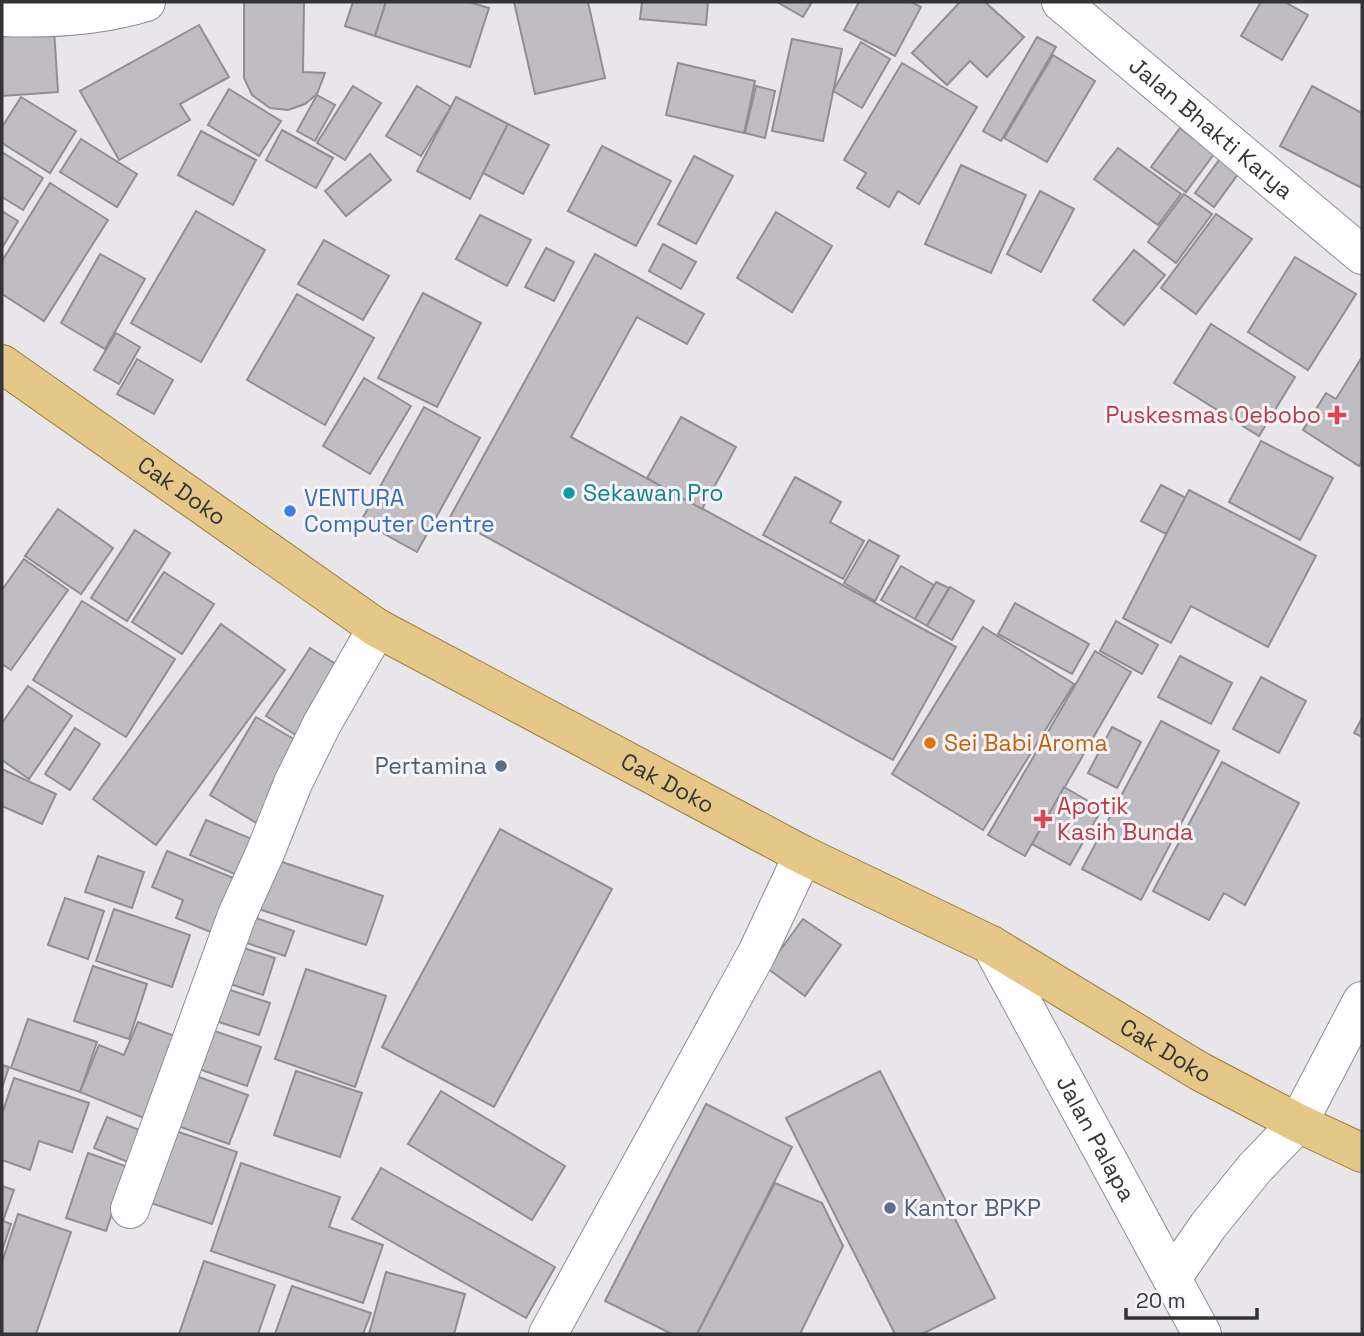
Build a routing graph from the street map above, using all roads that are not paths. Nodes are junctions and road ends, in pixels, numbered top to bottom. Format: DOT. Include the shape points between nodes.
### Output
graph roads {
  1 [pos="146,2"];
  2 [pos="1060,2"];
  3 [pos="2,17"];
  4 [pos="1362,255"];
  5 [pos="2,363"];
  6 [pos="377,628"];
  7 [pos="803,855"];
  8 [pos="990,945"];
  9 [pos="1362,1001"];
  10 [pos="1298,1123"];
  11 [pos="1362,1153"];
  12 [pos="130,1209"];
  13 [pos="1172,1278"];
  14 [pos="548,1334"];
  15 [pos="1202,1334"];
  1 -- 3 [label="street" via="71,16"];
  2 -- 4 [label="street, Jalan Bhakti Karya"];
  5 -- 6 [label="main road, Cak Doko"];
  6 -- 7 [label="main road, Cak Doko"];
  6 -- 12 [label="street" via="293,783 237,915"];
  7 -- 8 [label="main road, Cak Doko"];
  7 -- 14 [label="street" via="757,953"];
  8 -- 10 [label="main road, Cak Doko" via="1199,1071"];
  8 -- 13 [label="street, Jalan Palapa"];
  9 -- 10 [label="street"];
  10 -- 11 [label="main road, Cak Doko"];
  10 -- 13 [label="street" via="1246,1178"];
  13 -- 15 [label="street, Jalan Palapa"];
}
